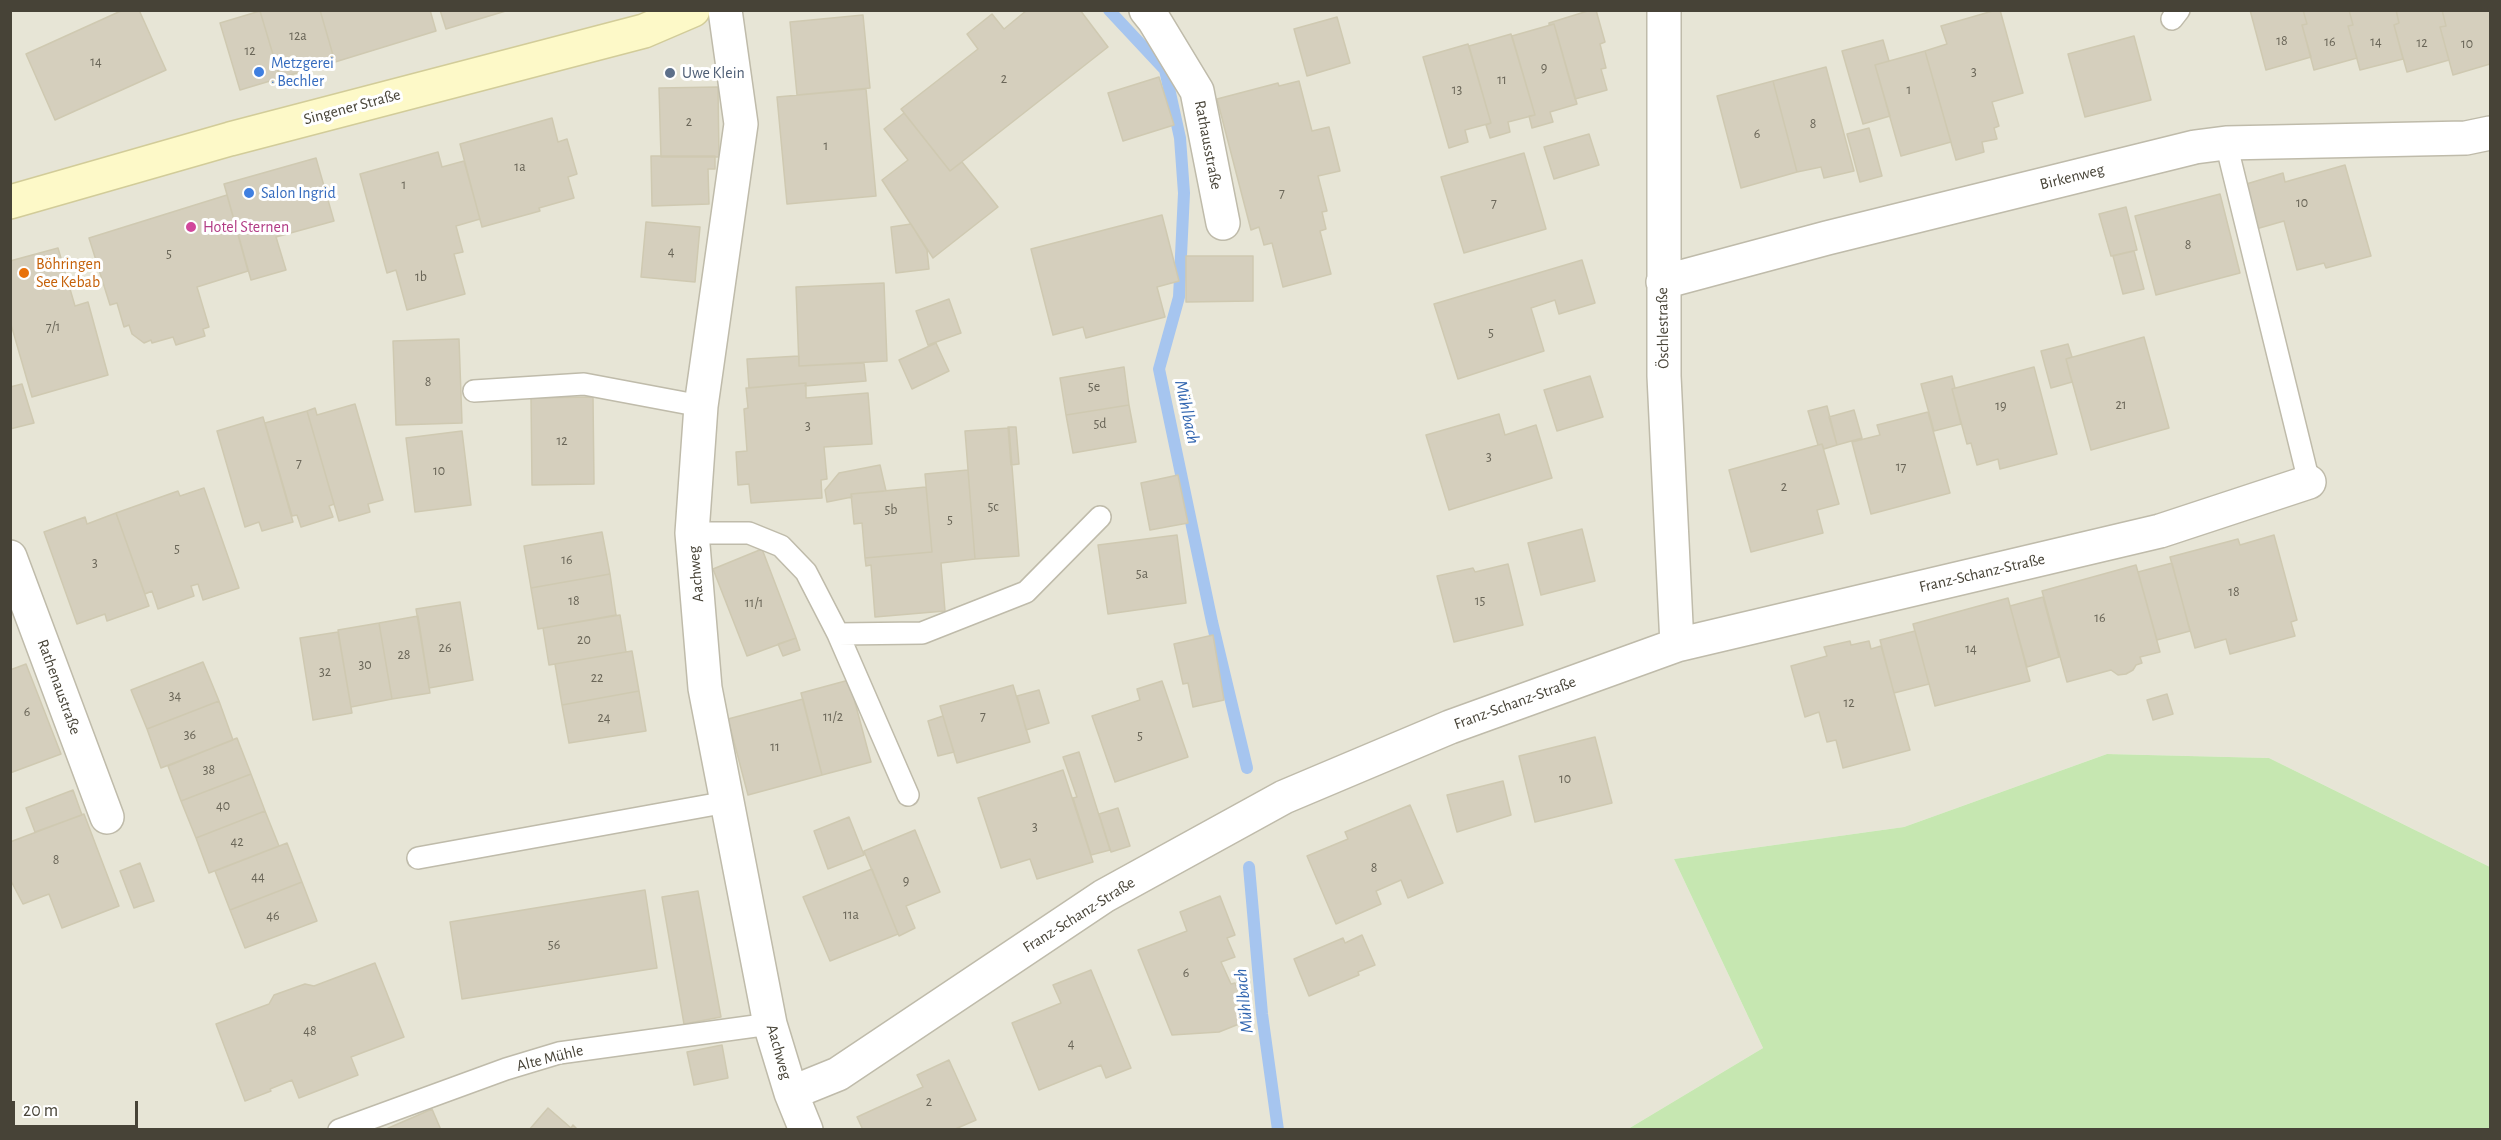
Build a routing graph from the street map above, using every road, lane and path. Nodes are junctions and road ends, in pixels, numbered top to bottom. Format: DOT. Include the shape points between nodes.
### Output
graph roads {
  1 [pos="693,10"];
  2 [pos="725,10"];
  3 [pos="1146,10"];
  4 [pos="1664,10"];
  5 [pos="2490,133"];
  6 [pos="2226,143"];
  7 [pos="10,202"];
  8 [pos="1223,223"];
  9 [pos="1662,282"];
  10 [pos="474,391"];
  11 [pos="701,406"];
  12 [pos="2309,482"];
  13 [pos="1100,517"];
  14 [pos="692,533"];
  15 [pos="10,557"];
  16 [pos="838,634"];
  17 [pos="1677,645"];
  18 [pos="908,795"];
  19 [pos="727,802"];
  20 [pos="107,817"];
  21 [pos="418,858"];
  22 [pos="770,1024"];
  23 [pos="791,1093"];
  24 [pos="339,1130"];
  25 [pos="806,1130"];
  1 -- 7 [label="street, Singener Straße" via="644,31 231,139"];
  2 -- 11 [label="street, Aachweg" via="741,124"];
  3 -- 8 [label="street, Rathausstraße" via="1197,91"];
  4 -- 9 [label="street, Öschlestraße"];
  5 -- 6 [label="street, Birkenweg" via="2466,138"];
  6 -- 9 [label="street, Birkenweg" via="2195,147"];
  6 -- 12 [label="lane"];
  9 -- 17 [label="street, Öschlestraße"];
  10 -- 11 [label="lane" via="584,384"];
  11 -- 14 [label="street, Aachweg"];
  12 -- 17 [label="street, Franz-Schanz-Straße" via="2160,531"];
  13 -- 16 [label="lane" via="1026,592 922,633"];
  14 -- 16 [label="lane" via="749,532 781,546 806,572"];
  14 -- 19 [label="street, Aachweg" via="705,688"];
  15 -- 20 [label="street, Rathenaustraße"];
  16 -- 18 [label="lane"];
  17 -- 23 [label="street, Franz-Schanz-Straße" via="1450,727 1284,797 1104,896 838,1074"];
  19 -- 21 [label="lane"];
  19 -- 22 [label="street, Aachweg"];
  22 -- 23 [label="street, Aachweg"];
  22 -- 24 [label="lane, Alte Mühle" via="559,1053"];
  23 -- 25 [label="street, Aachweg"];
}
